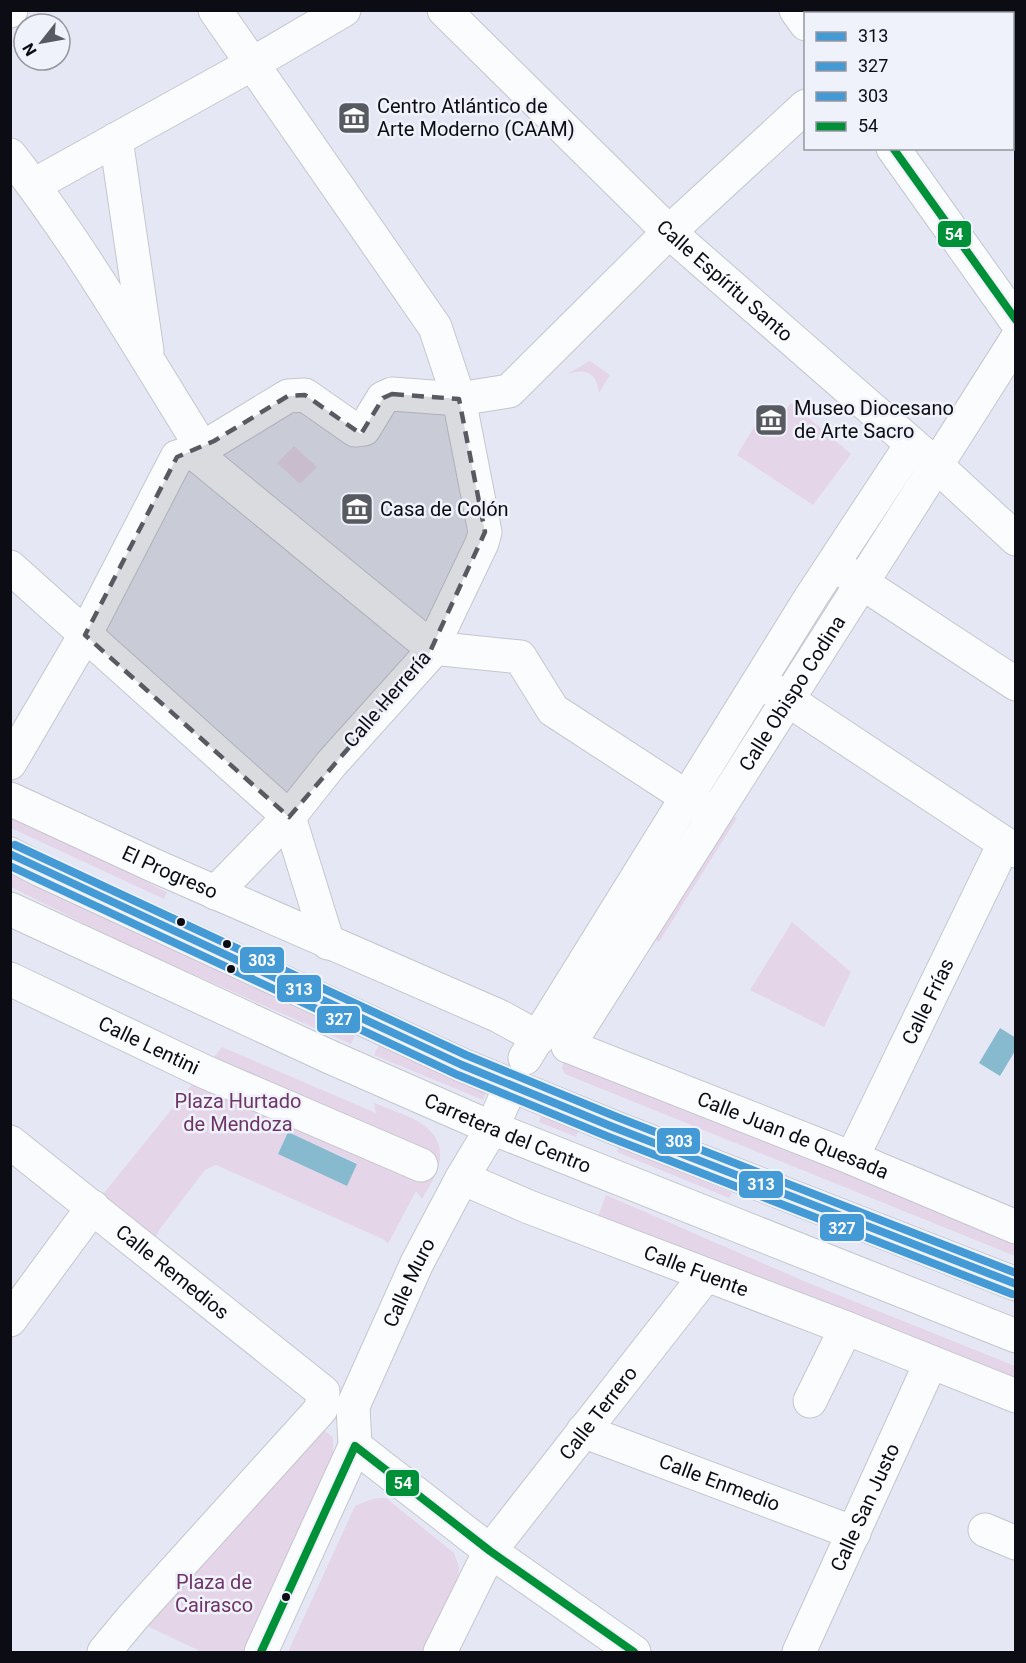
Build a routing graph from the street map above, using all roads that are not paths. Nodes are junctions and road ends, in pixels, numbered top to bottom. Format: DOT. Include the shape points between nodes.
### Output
graph roads {
  1 [pos="215,10"];
  2 [pos="344,10"];
  3 [pos="444,10"];
  4 [pos="252,64"];
  5 [pos="804,108"];
  6 [pos="116,139"];
  7 [pos="894,150"];
  8 [pos="10,155"];
  9 [pos="34,185"];
  10 [pos="669,232"];
  11 [pos="1016,321"];
  12 [pos="1016,340"];
  13 [pos="149,362"];
  14 [pos="459,399"];
  15 [pos="911,445"];
  16 [pos="193,452"];
  17 [pos="936,465"];
  18 [pos="1016,539"];
  19 [pos="833,564"];
  20 [pos="10,567"];
  21 [pos="862,582"];
  22 [pos="85,635"];
  23 [pos="432,648"];
  24 [pos="759,681"];
  25 [pos="1016,684"];
  26 [pos="788,699"];
  27 [pos="10,763"];
  28 [pos="10,799"];
  29 [pos="701,806"];
  30 [pos="289,817"];
  31 [pos="1010,848"];
  32 [pos="10,854"];
  33 [pos="215,893"];
  34 [pos="10,909"];
  35 [pos="328,943"];
  36 [pos="10,979"];
  37 [pos="536,1057"];
  38 [pos="492,1128"];
  39 [pos="10,1142"];
  40 [pos="852,1158"];
  41 [pos="421,1165"];
  42 [pos="462,1178"];
  43 [pos="93,1207"];
  44 [pos="1016,1227"];
  45 [pos="706,1275"];
  46 [pos="1016,1284"];
  47 [pos="10,1320"];
  48 [pos="846,1328"];
  49 [pos="1016,1336"];
  50 [pos="931,1362"];
  51 [pos="1016,1396"];
  52 [pos="322,1400"];
  53 [pos="810,1401"];
  54 [pos="353,1406"];
  55 [pos="583,1431"];
  56 [pos="355,1446"];
  57 [pos="985,1530"];
  58 [pos="854,1533"];
  59 [pos="1016,1543"];
  60 [pos="490,1551"];
  61 [pos="104,1653"];
  62 [pos="261,1653"];
  63 [pos="440,1653"];
  64 [pos="634,1653"];
  65 [pos="799,1653"];
  1 -- 4 [label="street, Calle Herrería"];
  2 -- 4 [label="street"];
  3 -- 10 [label="street, Calle Espíritu Santo"];
  4 -- 6 [label="street"];
  4 -- 14 [label="street, Calle Herrería" via="435,327"];
  5 -- 10 [label="street"];
  6 -- 9 [label="street"];
  6 -- 13 [label="street"];
  7 -- 11 [label="street"];
  8 -- 9 [label="street"];
  9 -- 13 [label="street"];
  10 -- 14 [label="street" via="509,391"];
  10 -- 15 [label="street, Calle Espíritu Santo"];
  12 -- 17 [label="street, Calle Obispo Codina"];
  13 -- 16 [label="street" via="194,435"];
  14 -- 16 [label="street" via="392,394 383,398 364,429 355,430 305,395 288,396"];
  14 -- 23 [label="street, Calle Herrería" via="484,532"];
  15 -- 17 [label="street, Calle Espíritu Santo"];
  15 -- 19 [label="street, Calle Obispo Codina"];
  16 -- 22 [label="street" via="177,457"];
  16 -- 23 [label="street"];
  17 -- 18 [label="street, Calle Espíritu Santo"];
  17 -- 21 [label="street, Calle Obispo Codina"];
  19 -- 21 [label="street"];
  19 -- 24 [label="street, Calle Obispo Codina"];
  20 -- 22 [label="street"];
  21 -- 25 [label="street"];
  21 -- 26 [label="street, Calle Obispo Codina"];
  22 -- 27 [label="street"];
  22 -- 30 [label="street"];
  23 -- 29 [label="street" via="520,657 553,710"];
  23 -- 30 [label="street, Calle Herrería"];
  24 -- 26 [label="street"];
  24 -- 29 [label="street, Calle Obispo Codina"];
  26 -- 29 [label="street, Calle Obispo Codina"];
  26 -- 31 [label="street"];
  28 -- 33 [label="street, El Progreso"];
  29 -- 37 [label="street, Calle Obispo Codina"];
  30 -- 33 [label="street, Calle Herrería"];
  30 -- 35 [label="street"];
  31 -- 40 [label="street, Calle Frías"];
  32 -- 37 [label="street" via="462,1065"];
  33 -- 35 [label="street, El Progreso"];
  34 -- 38 [label="street, Carretera del Centro"];
  35 -- 37 [label="street, El Progreso" via="500,1016"];
  36 -- 41 [label="street, Calle Lentini" via="203,1071"];
  37 -- 38 [label="street, Calle Obispo Codina"];
  37 -- 40 [label="street, Calle Juan de Quesada"];
  37 -- 46 [label="street" via="613,1127"];
  38 -- 42 [label="street, Calle Muro"];
  38 -- 49 [label="street, Carretera del Centro"];
  39 -- 43 [label="street, Calle Remedios"];
  40 -- 44 [label="street, Calle Juan de Quesada"];
  42 -- 45 [label="street, Calle Fuente" via="528,1208"];
  42 -- 54 [label="street, Calle Muro" via="417,1263"];
  43 -- 47 [label="street"];
  43 -- 52 [label="street, Calle Remedios"];
  45 -- 48 [label="street, Calle Fuente"];
  45 -- 55 [label="street, Calle Terrero"];
  48 -- 50 [label="street, Calle Fuente"];
  48 -- 53 [label="street"];
  50 -- 51 [label="street, Calle Fuente"];
  50 -- 58 [label="street, Calle San Justo"];
  52 -- 54 [label="street, Calle Remedios"];
  52 -- 61 [label="street"];
  54 -- 56 [label="street, Calle Muro"];
  55 -- 58 [label="street, Calle Enmedio"];
  55 -- 60 [label="street, Calle Terrero"];
  56 -- 60 [label="street"];
  56 -- 62 [label="street"];
  57 -- 59 [label="street"];
  58 -- 65 [label="street, Calle San Justo"];
  60 -- 63 [label="street, Calle Terrero"];
  60 -- 64 [label="street"];
}
